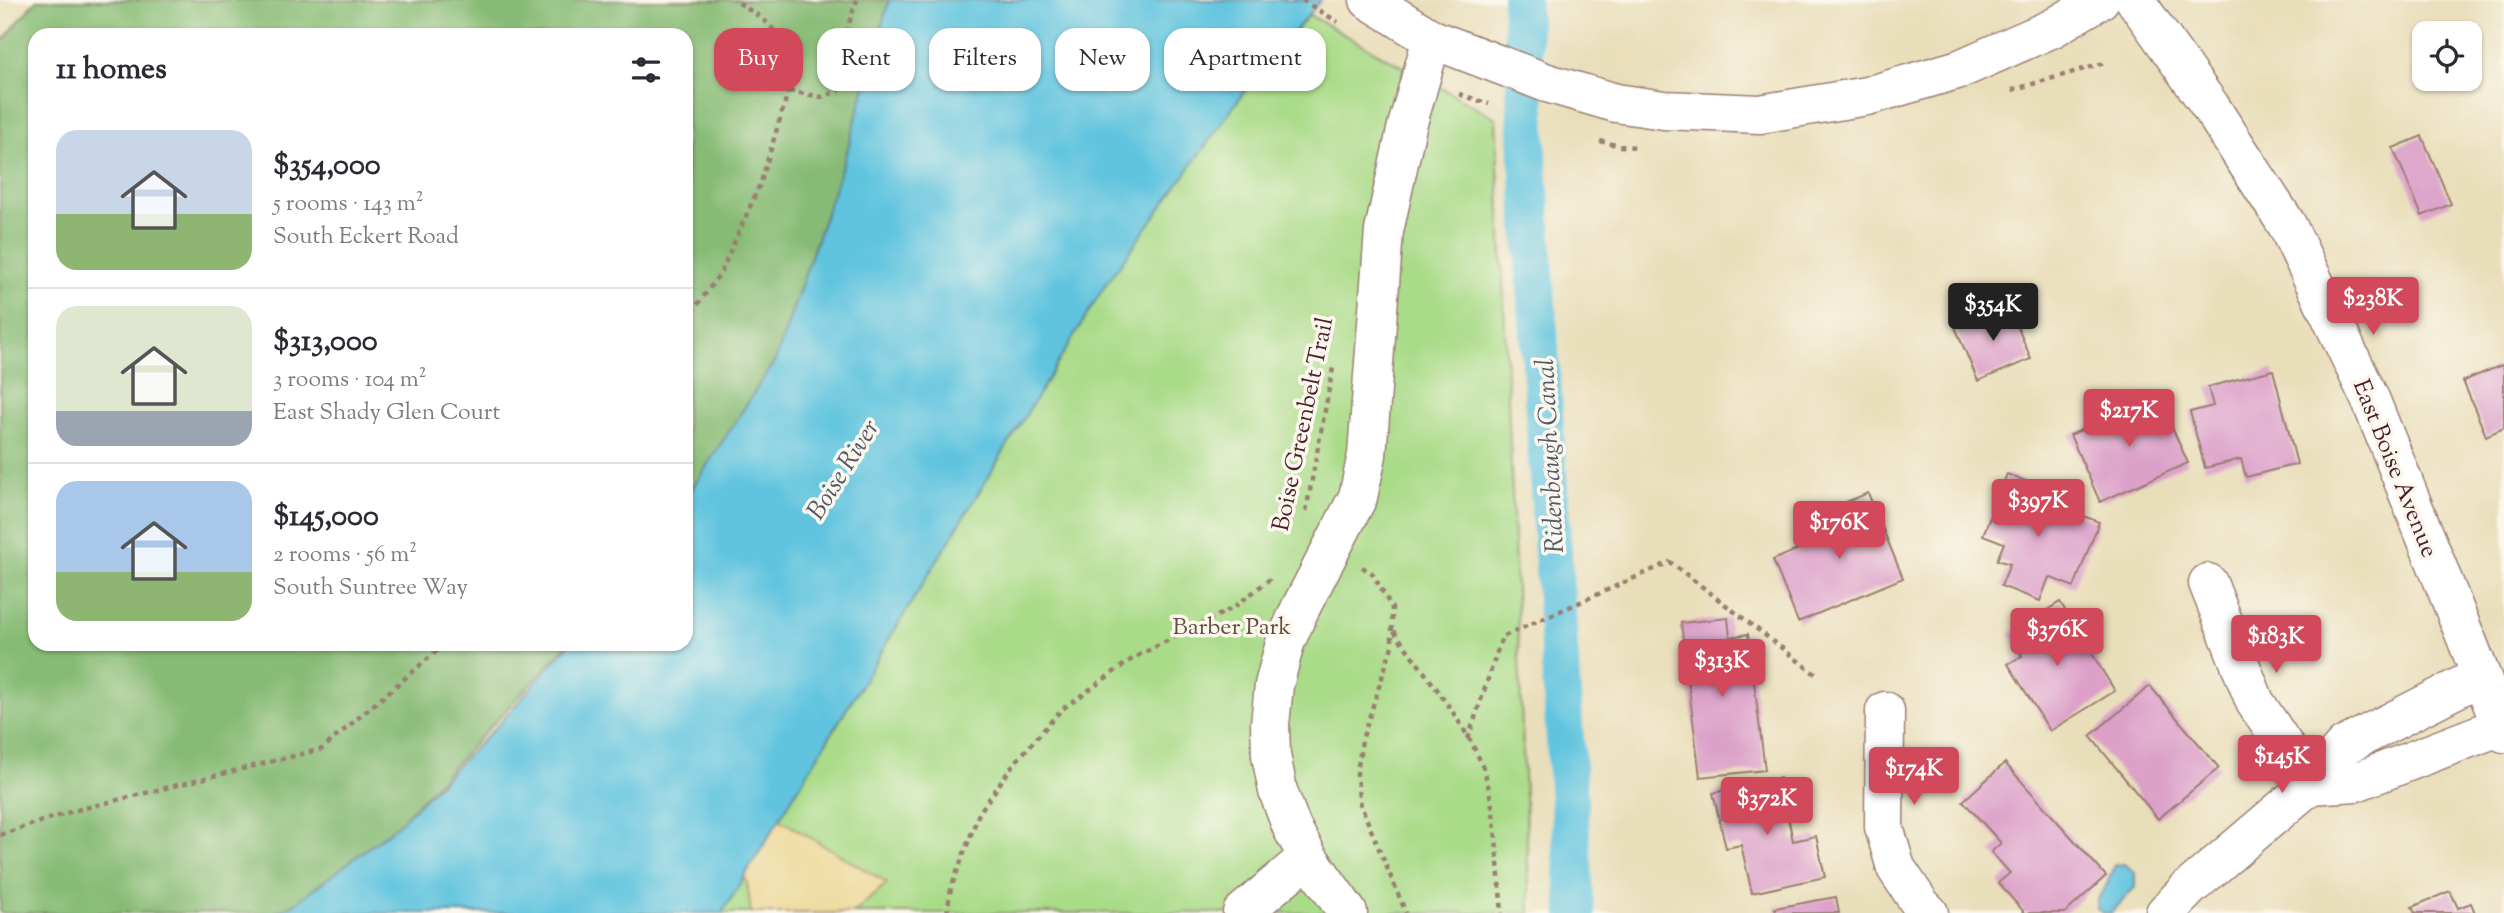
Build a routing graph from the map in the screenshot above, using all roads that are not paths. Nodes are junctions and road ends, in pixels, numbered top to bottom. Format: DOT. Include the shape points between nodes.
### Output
graph roads {
  1 [pos="2100,0"];
  2 [pos="2135,0"];
  3 [pos="1377,5"];
  4 [pos="1432,40"];
  5 [pos="2208,583"];
  6 [pos="2481,676"];
  7 [pos="1885,711"];
  8 [pos="2502,729"];
  9 [pos="2310,785"];
  10 [pos="1308,857"];
  11 [pos="1242,913"];
  12 [pos="1348,913"];
  13 [pos="1930,913"];
  14 [pos="2165,913"];
  1 -- 4 [label="street" via="2053,28 1959,69 1867,96 1760,114 1616,103"];
  2 -- 6 [label="street, East Boise Avenue" via="2287,225 2371,401"];
  3 -- 4 [label="street"];
  4 -- 10 [label="street" via="1384,231 1367,455 1359,497 1300,609 1274,685 1270,724 1273,767 1292,828"];
  5 -- 9 [label="street" via="2255,702"];
  6 -- 8 [label="street, East Boise Avenue"];
  6 -- 9 [label="street" via="2344,746"];
  7 -- 13 [label="street" via="1884,827 1896,868"];
  8 -- 9 [label="street" via="2356,782"];
  9 -- 14 [label="street"];
  10 -- 11 [label="street"];
  10 -- 12 [label="street"];
}
